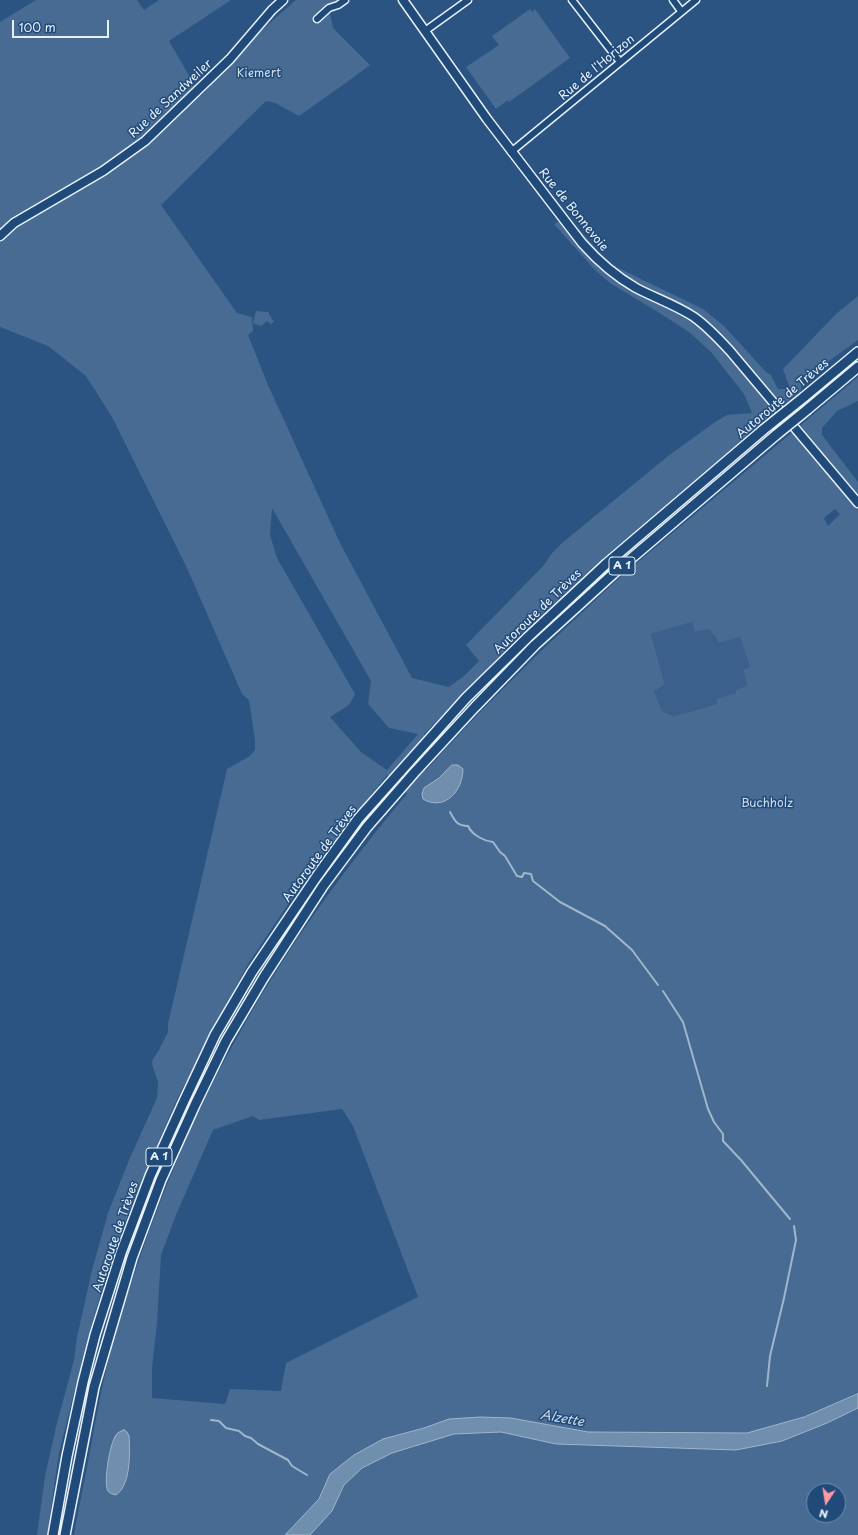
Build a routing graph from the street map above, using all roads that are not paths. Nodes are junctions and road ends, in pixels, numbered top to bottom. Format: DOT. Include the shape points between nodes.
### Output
graph roads {
  1 [pos="283,0"];
  2 [pos="345,0"];
  3 [pos="403,0"];
  4 [pos="468,0"];
  5 [pos="572,0"];
  6 [pos="672,0"];
  7 [pos="696,0"];
  8 [pos="681,12"];
  9 [pos="317,20"];
  10 [pos="425,30"];
  11 [pos="620,62"];
  12 [pos="512,152"];
  13 [pos="0,236"];
  14 [pos="858,352"];
  15 [pos="858,367"];
  16 [pos="858,503"];
  17 [pos="54,1535"];
  18 [pos="65,1535"];
  1 -- 13 [label="main road, Rue de Sandweiler" via="230,59 145,141 103,171 14,223"];
  2 -- 9 [label="street" via="329,8"];
  3 -- 10 [label="main road, Rue de Bonnevoie"];
  4 -- 10 [label="street"];
  5 -- 11 [label="street"];
  6 -- 8 [label="street"];
  7 -- 8 [label="street, Rue de l'Horizon"];
  8 -- 11 [label="street, Rue de l'Horizon"];
  10 -- 12 [label="main road, Rue de Bonnevoie"];
  11 -- 12 [label="street, Rue de l'Horizon"];
  12 -- 16 [label="main road, Rue de Bonnevoie" via="598,260 623,280 675,306 710,330"];
  14 -- 17 [label="highway, Autoroute de Trèves / A 1, bridge" via="606,564 528,637 466,698 358,820 317,876 252,972 215,1035 150,1176 121,1253 95,1335 67,1456"];
  15 -- 18 [label="highway, Autoroute de Trèves / A 1, bridge" via="613,574 535,646 414,772 323,886 226,1041 161,1180 132,1258 94,1387"];
}
